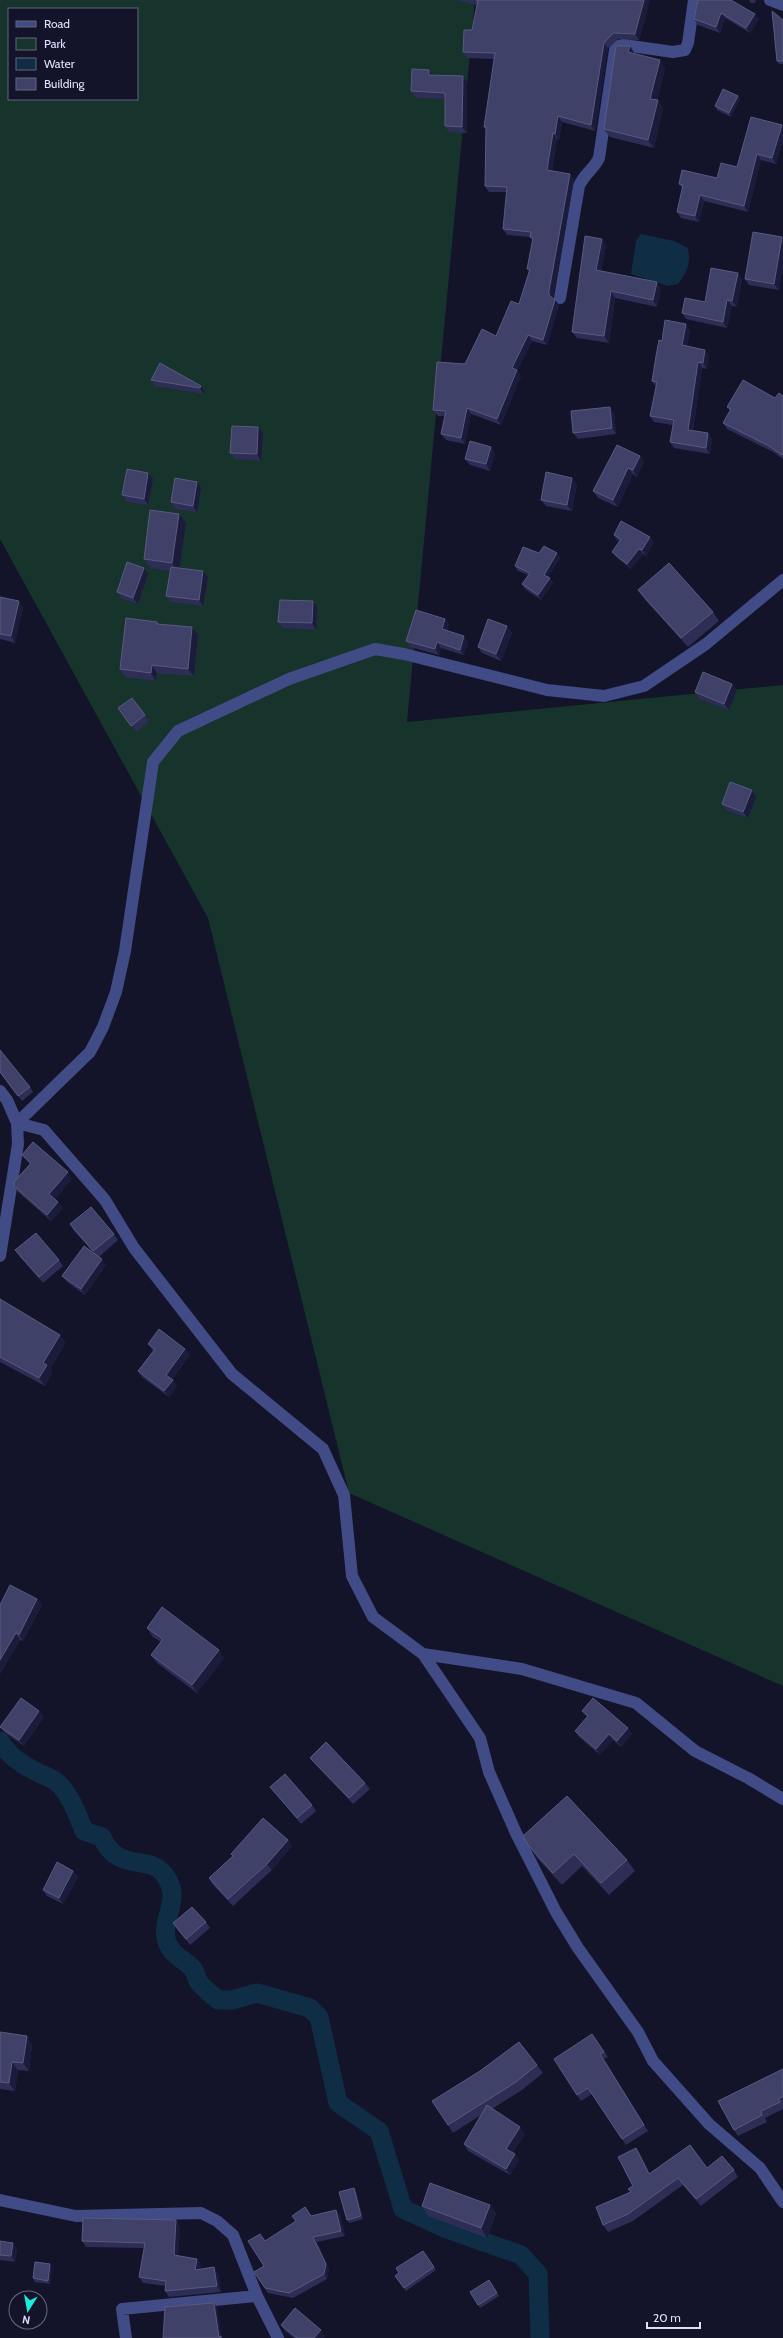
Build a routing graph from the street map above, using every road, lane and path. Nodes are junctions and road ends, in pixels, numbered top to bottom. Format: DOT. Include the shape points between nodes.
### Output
graph roads {
  1 [pos="694,0"];
  2 [pos="770,0"];
  3 [pos="783,5"];
  4 [pos="560,298"];
  5 [pos="783,580"];
  6 [pos="0,1091"];
  7 [pos="17,1124"];
  8 [pos="0,1256"];
  9 [pos="423,1654"];
  10 [pos="783,1799"];
  11 [pos="0,2200"];
  12 [pos="783,2202"];
  13 [pos="257,2296"];
  14 [pos="126,2338"];
  15 [pos="278,2338"];
  1 -- 4 [label="street" via="685,50 674,52 624,45 615,50 599,158 596,165 583,176 579,186"];
  2 -- 3 [label="street"];
  5 -- 7 [label="street" via="706,644 644,686 604,696 547,690 404,654 375,650 289,679 178,731 153,762 125,951 116,992 103,1027 90,1052"];
  6 -- 7 [label="street" via="7,1100"];
  7 -- 8 [label="street" via="18,1144"];
  7 -- 9 [label="street" via="44,1130 105,1200 134,1248 232,1374 322,1449 344,1495 352,1576 373,1617"];
  9 -- 10 [label="street" via="522,1669 636,1703 695,1751"];
  9 -- 12 [label="street" via="480,1738 488,1772 516,1833 556,1912 578,1948 638,2032 653,2061 710,2124 760,2168"];
  11 -- 13 [label="street" via="76,2216 201,2213 218,2221 233,2235"];
  13 -- 14 [label="street" via="122,2309"];
  13 -- 15 [label="street"];
}
